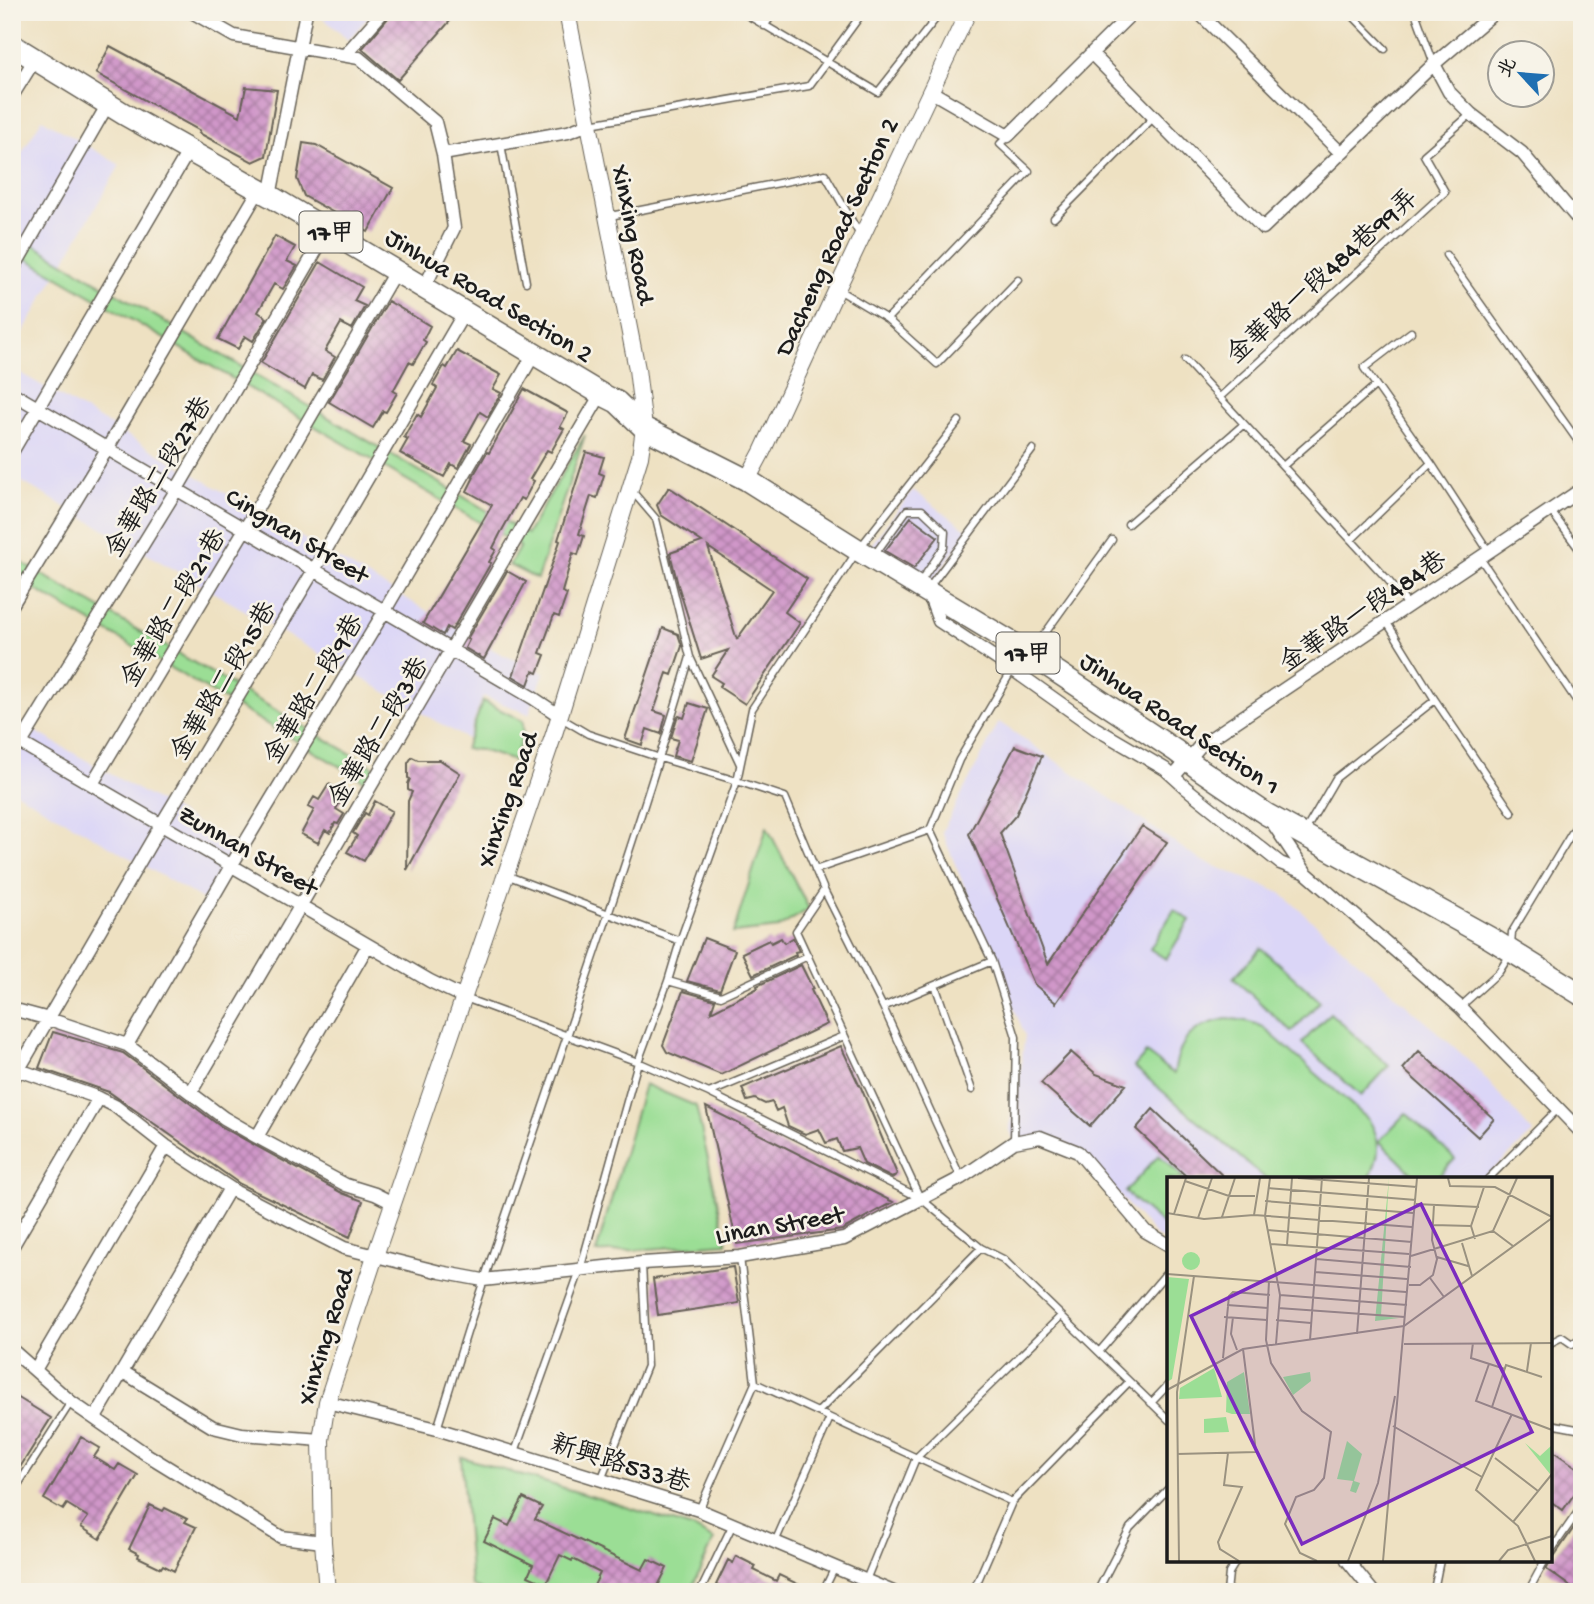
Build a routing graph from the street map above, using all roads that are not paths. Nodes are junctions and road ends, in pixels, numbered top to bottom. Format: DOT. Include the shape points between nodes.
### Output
graph roads {
  1 [pos="192,12"];
  2 [pos="306,12"];
  3 [pos="383,12"];
  4 [pos="567,12"];
  5 [pos="742,12"];
  6 [pos="775,12"];
  7 [pos="863,12"];
  8 [pos="940,12"];
  9 [pos="968,12"];
  10 [pos="1133,12"];
  11 [pos="1198,12"];
  12 [pos="1349,12"];
  13 [pos="1415,12"];
  14 [pos="1495,12"];
  15 [pos="764,26"];
  16 [pos="12,45"];
  17 [pos="299,48"];
  18 [pos="1385,49"];
  19 [pos="1092,54"];
  20 [pos="345,55"];
  21 [pos="35,59"];
  22 [pos="827,62"];
  23 [pos="1434,64"];
  24 [pos="930,91"];
  25 [pos="12,96"];
  26 [pos="108,104"];
  27 [pos="1471,114"];
  28 [pos="1154,117"];
  29 [pos="589,124"];
  30 [pos="1008,136"];
  31 [pos="501,144"];
  32 [pos="189,150"];
  33 [pos="1341,153"];
  34 [pos="443,154"];
  35 [pos="264,193"];
  36 [pos="607,216"];
  37 [pos="1054,218"];
  38 [pos="1582,224"];
  39 [pos="328,230"];
  40 [pos="861,237"];
  41 [pos="1446,254"];
  42 [pos="396,270"];
  43 [pos="12,271"];
  44 [pos="1018,280"];
  45 [pos="526,282"];
  46 [pos="424,288"];
  47 [pos="837,289"];
  48 [pos="464,313"];
  49 [pos="887,320"];
  50 [pos="1412,332"];
  51 [pos="534,354"];
  52 [pos="1185,360"];
  53 [pos="1376,385"];
  54 [pos="12,393"];
  55 [pos="601,394"];
  56 [pos="1220,397"];
  57 [pos="39,408"];
  58 [pos="959,421"];
  59 [pos="1244,424"];
  60 [pos="644,428"];
  61 [pos="1582,447"];
  62 [pos="107,449"];
  63 [pos="1033,449"];
  64 [pos="12,452"];
  65 [pos="1431,463"];
  66 [pos="1283,466"];
  67 [pos="747,480"];
  68 [pos="177,489"];
  69 [pos="631,489"];
  70 [pos="1582,489"];
  71 [pos="1550,510"];
  72 [pos="1128,524"];
  73 [pos="245,529"];
  74 [pos="1112,540"];
  75 [pos="1351,540"];
  76 [pos="1582,552"];
  77 [pos="865,554"];
  78 [pos="1484,555"];
  79 [pos="314,570"];
  80 [pos="922,588"];
  81 [pos="12,605"];
  82 [pos="1409,606"];
  83 [pos="384,612"];
  84 [pos="1386,621"];
  85 [pos="451,650"];
  86 [pos="1024,650"];
  87 [pos="690,657"];
  88 [pos="1012,669"];
  89 [pos="1435,700"];
  90 [pos="1582,709"];
  91 [pos="560,716"];
  92 [pos="17,741"];
  93 [pos="660,758"];
  94 [pos="1188,760"];
  95 [pos="741,766"];
  96 [pos="1174,776"];
  97 [pos="737,780"];
  98 [pos="92,785"];
  99 [pos="1512,813"];
  100 [pos="1266,814"];
  101 [pos="1582,817"];
  102 [pos="161,825"];
  103 [pos="930,830"];
  104 [pos="1303,835"];
  105 [pos="232,866"];
  106 [pos="816,870"];
  107 [pos="1306,873"];
  108 [pos="505,874"];
  109 [pos="824,890"];
  110 [pos="299,905"];
  111 [pos="609,914"];
  112 [pos="680,942"];
  113 [pos="368,945"];
  114 [pos="1511,951"];
  115 [pos="807,956"];
  116 [pos="992,961"];
  117 [pos="668,981"];
  118 [pos="935,985"];
  119 [pos="1582,995"];
  120 [pos="463,997"];
  121 [pos="883,1007"];
  122 [pos="1460,1007"];
  123 [pos="12,1009"];
  124 [pos="48,1018"];
  125 [pos="567,1035"];
  126 [pos="845,1036"];
  127 [pos="127,1045"];
  128 [pos="638,1062"];
  129 [pos="15,1075"];
  130 [pos="972,1090"];
  131 [pos="191,1092"];
  132 [pos="709,1093"];
  133 [pos="99,1098"];
  134 [pos="1559,1108"];
  135 [pos="1582,1133"];
  136 [pos="257,1137"];
  137 [pos="1014,1142"];
  138 [pos="166,1146"];
  139 [pos="1490,1177"];
  140 [pos="961,1178"];
  141 [pos="230,1188"];
  142 [pos="920,1198"];
  143 [pos="393,1203"];
  144 [pos="1167,1244"];
  145 [pos="12,1247"];
  146 [pos="981,1248"];
  147 [pos="375,1256"];
  148 [pos="740,1257"];
  149 [pos="642,1263"];
  150 [pos="580,1270"];
  151 [pos="1167,1272"];
  152 [pos="484,1280"];
  153 [pos="1061,1316"];
  154 [pos="1582,1337"];
  155 [pos="1552,1342"];
  156 [pos="12,1350"];
  157 [pos="1099,1352"];
  158 [pos="35,1370"];
  159 [pos="123,1372"];
  160 [pos="1129,1382"];
  161 [pos="755,1383"];
  162 [pos="1167,1386"];
  163 [pos="71,1402"];
  164 [pos="327,1402"];
  165 [pos="1151,1403"];
  166 [pos="818,1412"];
  167 [pos="96,1418"];
  168 [pos="830,1418"];
  169 [pos="1167,1418"];
  170 [pos="1552,1424"];
  171 [pos="437,1429"];
  172 [pos="1582,1430"];
  173 [pos="321,1440"];
  174 [pos="514,1453"];
  175 [pos="916,1458"];
  176 [pos="601,1480"];
  177 [pos="1167,1490"];
  178 [pos="12,1494"];
  179 [pos="1012,1502"];
  180 [pos="1582,1506"];
  181 [pos="699,1510"];
  182 [pos="733,1524"];
  183 [pos="323,1542"];
  184 [pos="775,1542"];
  185 [pos="1552,1549"];
  186 [pos="1236,1562"];
  187 [pos="1349,1562"];
  188 [pos="1439,1562"];
  189 [pos="1544,1562"];
  190 [pos="835,1567"];
  191 [pos="866,1580"];
  192 [pos="1431,1591"];
  193 [pos="327,1592"];
  194 [pos="700,1592"];
  195 [pos="823,1592"];
  196 [pos="894,1592"];
  197 [pos="973,1592"];
  198 [pos="1097,1592"];
  199 [pos="1227,1592"];
  200 [pos="1373,1592"];
  201 [pos="1466,1592"];
  202 [pos="1528,1592"];
  1 -- 17 [label="street" via="234,36"];
  2 -- 17 [label="street"];
  3 -- 20 [label="street"];
  4 -- 29 [label="street, Xinxing Road"];
  5 -- 15 [label="lane"];
  6 -- 15 [label="lane"];
  7 -- 22 [label="lane"];
  8 -- 22 [label="lane" via="878,92"];
  9 -- 24 [label="street, Dacheng Road Section 2"];
  10 -- 19 [label="street"];
  11 -- 33 [label="street"];
  12 -- 18 [label="lane"];
  13 -- 23 [label="lane"];
  14 -- 23 [label="street"];
  15 -- 22 [label="lane"];
  16 -- 21 [label="main road, Jinhua Road Section 2 / 17甲"];
  17 -- 20 [label="street"];
  17 -- 35 [label="street"];
  19 -- 28 [label="street"];
  19 -- 30 [label="street"];
  20 -- 34 [label="street" via="359,58 435,122"];
  21 -- 25 [label="street"];
  21 -- 26 [label="main road, Jinhua Road Section 2 / 17甲"];
  22 -- 29 [label="lane" via="808,86"];
  23 -- 27 [label="street" via="1449,92"];
  23 -- 33 [label="street"];
  24 -- 30 [label="street"];
  24 -- 40 [label="street, Dacheng Road Section 2"];
  26 -- 32 [label="main road, Jinhua Road Section 2 / 17甲"];
  26 -- 43 [label="street"];
  27 -- 38 [label="street" via="1522,153"];
  27 -- 56 [label="lane, 金華路一段484巷99弄" via="1424,155 1445,192"];
  28 -- 33 [label="street" via="1263,228"];
  28 -- 37 [label="lane"];
  29 -- 31 [label="street"];
  29 -- 36 [label="street, Xinxing Road"];
  30 -- 49 [label="lane" via="1000,144 1029,171"];
  31 -- 34 [label="street"];
  31 -- 45 [label="lane"];
  32 -- 35 [label="main road, Jinhua Road Section 2 / 17甲"];
  32 -- 57 [label="street"];
  34 -- 46 [label="street" via="454,228"];
  35 -- 39 [label="main road, Jinhua Road Section 2 / 17甲"];
  35 -- 62 [label="street"];
  36 -- 40 [label="lane" via="825,174"];
  36 -- 60 [label="street, Xinxing Road"];
  39 -- 42 [label="main road, Jinhua Road Section 2 / 17甲"];
  39 -- 68 [label="street, 金華路二段27巷"];
  40 -- 47 [label="street, Dacheng Road Section 2"];
  41 -- 61 [label="lane"];
  42 -- 46 [label="main road, Jinhua Road Section 2 / 17甲"];
  42 -- 73 [label="street, 金華路二段21巷"];
  44 -- 49 [label="lane" via="936,364"];
  46 -- 48 [label="main road, Jinhua Road Section 2 / 17甲"];
  47 -- 49 [label="lane"];
  47 -- 67 [label="street, Dacheng Road Section 2"];
  48 -- 51 [label="main road, Jinhua Road Section 2 / 17甲"];
  48 -- 79 [label="street, 金華路二段15巷"];
  50 -- 53 [label="lane" via="1364,368"];
  51 -- 55 [label="main road, Jinhua Road Section 2 / 17甲"];
  51 -- 83 [label="street, 金華路二段9巷"];
  52 -- 56 [label="lane"];
  53 -- 65 [label="lane"];
  53 -- 66 [label="lane"];
  54 -- 57 [label="street, Cingnan Street"];
  55 -- 60 [label="main road, Jinhua Road Section 2 / 17甲" via="617,402"];
  55 -- 85 [label="street, 金華路二段3巷"];
  56 -- 59 [label="lane"];
  57 -- 62 [label="street, Cingnan Street"];
  57 -- 64 [label="street"];
  58 -- 77 [label="lane"];
  59 -- 66 [label="lane"];
  59 -- 72 [label="lane"];
  60 -- 67 [label="main road, Jinhua Road Section 1 / 17甲"];
  60 -- 69 [label="street, Xinxing Road"];
  62 -- 68 [label="street, Cingnan Street"];
  62 -- 81 [label="street"];
  63 -- 80 [label="lane"];
  65 -- 75 [label="lane"];
  65 -- 78 [label="lane"];
  66 -- 75 [label="lane"];
  67 -- 77 [label="main road, Jinhua Road Section 1 / 17甲"];
  68 -- 73 [label="street, Cingnan Street"];
  68 -- 92 [label="street, 金華路二段27巷"];
  69 -- 87 [label="lane" via="656,519"];
  69 -- 91 [label="street, Xinxing Road"];
  70 -- 71 [label="street, 金華路一段484巷"];
  71 -- 76 [label="lane"];
  71 -- 78 [label="street, 金華路一段484巷"];
  73 -- 79 [label="street, Cingnan Street"];
  73 -- 98 [label="street, 金華路二段21巷"];
  74 -- 86 [label="lane" via="1041,639"];
  75 -- 82 [label="lane"];
  77 -- 80 [label="main road, Jinhua Road Section 1 / 17甲"];
  77 -- 80 [label="lane" via="907,510 922,510 945,532 944,547"];
  77 -- 95 [label="lane" via="752,709"];
  78 -- 82 [label="street, 金華路一段484巷"];
  78 -- 90 [label="lane"];
  79 -- 83 [label="street, Cingnan Street"];
  79 -- 102 [label="street, 金華路二段15巷"];
  80 -- 86 [label="main road, Jinhua Road Section 1 / 17甲"];
  80 -- 88 [label="street" via="939,621"];
  82 -- 84 [label="street, 金華路一段484巷"];
  83 -- 85 [label="street, Cingnan Street"];
  83 -- 105 [label="street, 金華路二段9巷"];
  84 -- 89 [label="lane"];
  84 -- 94 [label="street, 金華路一段484巷" via="1201,746"];
  85 -- 91 [label="street, Cingnan Street"];
  85 -- 110 [label="street, 金華路二段3巷"];
  86 -- 88 [label="lane"];
  86 -- 94 [label="main road, Jinhua Road Section 1 / 17甲"];
  87 -- 93 [label="lane"];
  87 -- 95 [label="lane"];
  88 -- 96 [label="street"];
  88 -- 103 [label="lane" via="959,760"];
  89 -- 99 [label="lane"];
  89 -- 104 [label="lane" via="1336,778"];
  91 -- 93 [label="lane" via="588,734"];
  91 -- 108 [label="street, Xinxing Road"];
  92 -- 98 [label="street, Zunnan Street"];
  93 -- 97 [label="lane"];
  93 -- 111 [label="lane"];
  94 -- 96 [label="street, 金華路一段484巷"];
  94 -- 100 [label="main road, Jinhua Road Section 1 / 17甲"];
  95 -- 97 [label="lane"];
  96 -- 107 [label="street" via="1280,863"];
  97 -- 106 [label="lane" via="785,797"];
  97 -- 112 [label="lane"];
  98 -- 102 [label="street, Zunnan Street"];
  100 -- 104 [label="main road, Jinhua Road Section 1 / 17甲"];
  100 -- 107 [label="street"];
  101 -- 114 [label="lane" via="1512,932"];
  102 -- 105 [label="street, Zunnan Street"];
  102 -- 124 [label="street, 金華路二段15巷"];
  103 -- 106 [label="lane"];
  103 -- 116 [label="lane"];
  104 -- 114 [label="main road, Jinhua Road Section 1 / 17甲"];
  105 -- 110 [label="street, Zunnan Street"];
  105 -- 127 [label="street, 金華路二段9巷"];
  106 -- 109 [label="lane"];
  107 -- 122 [label="street"];
  108 -- 111 [label="lane"];
  108 -- 120 [label="street, Xinxing Road"];
  109 -- 115 [label="lane" via="796,931"];
  109 -- 121 [label="lane"];
  110 -- 113 [label="street, Zunnan Street"];
  110 -- 131 [label="street, 金華路二段3巷"];
  111 -- 112 [label="lane"];
  111 -- 125 [label="lane"];
  112 -- 117 [label="lane"];
  113 -- 120 [label="street, Zunnan Street"];
  113 -- 136 [label="street"];
  114 -- 119 [label="main road, Jinhua Road Section 1 / 17甲"];
  114 -- 122 [label="lane" via="1499,972"];
  115 -- 117 [label="lane" via="721,996"];
  115 -- 126 [label="lane"];
  116 -- 118 [label="lane"];
  116 -- 137 [label="lane" via="1016,1037"];
  117 -- 128 [label="lane"];
  118 -- 121 [label="lane"];
  118 -- 130 [label="lane"];
  120 -- 125 [label="lane"];
  120 -- 143 [label="street, Xinxing Road"];
  121 -- 140 [label="lane"];
  122 -- 134 [label="street"];
  123 -- 124 [label="street"];
  124 -- 127 [label="street"];
  124 -- 129 [label="street, 金華路二段15巷"];
  125 -- 128 [label="lane"];
  125 -- 152 [label="lane"];
  126 -- 132 [label="lane"];
  126 -- 142 [label="lane"];
  127 -- 131 [label="street"];
  128 -- 132 [label="lane"];
  128 -- 150 [label="lane"];
  129 -- 133 [label="street, Linan Street"];
  131 -- 136 [label="street"];
  132 -- 142 [label="lane"];
  133 -- 138 [label="street, Linan Street"];
  133 -- 145 [label="street"];
  134 -- 135 [label="street"];
  134 -- 139 [label="lane"];
  136 -- 143 [label="street" via="346,1185"];
  137 -- 140 [label="street, Linan Street"];
  137 -- 144 [label="street" via="1040,1137 1078,1152 1144,1231"];
  138 -- 141 [label="street, Linan Street"];
  138 -- 158 [label="street"];
  140 -- 142 [label="street, Linan Street"];
  141 -- 147 [label="street, Linan Street" via="344,1248"];
  141 -- 159 [label="street"];
  142 -- 146 [label="lane"];
  142 -- 148 [label="street, Linan Street" via="844,1239"];
  143 -- 147 [label="street, Xinxing Road"];
  146 -- 153 [label="lane" via="1003,1259"];
  146 -- 166 [label="lane"];
  147 -- 152 [label="street, Linan Street"];
  147 -- 164 [label="street, Xinxing Road"];
  148 -- 149 [label="street, Linan Street"];
  148 -- 161 [label="lane"];
  149 -- 150 [label="street, Linan Street"];
  149 -- 176 [label="lane" via="647,1366"];
  150 -- 152 [label="street, Linan Street"];
  150 -- 174 [label="lane"];
  151 -- 157 [label="lane"];
  152 -- 171 [label="lane"];
  153 -- 157 [label="lane"];
  153 -- 175 [label="lane"];
  154 -- 155 [label="lane" via="1572,1344 1562,1337"];
  156 -- 158 [label="street"];
  157 -- 160 [label="lane"];
  158 -- 163 [label="street"];
  159 -- 167 [label="street"];
  159 -- 173 [label="street" via="213,1427"];
  160 -- 165 [label="lane"];
  160 -- 179 [label="lane"];
  161 -- 166 [label="lane"];
  161 -- 181 [label="lane"];
  162 -- 165 [label="lane"];
  163 -- 167 [label="street"];
  163 -- 178 [label="lane"];
  164 -- 171 [label="street, 新興路533巷"];
  164 -- 173 [label="street, Xinxing Road"];
  165 -- 169 [label="lane"];
  166 -- 168 [label="lane"];
  167 -- 183 [label="street" via="281,1537"];
  168 -- 175 [label="lane"];
  168 -- 184 [label="lane"];
  170 -- 172 [label="lane"];
  171 -- 174 [label="street, 新興路533巷"];
  173 -- 183 [label="street, Xinxing Road"];
  174 -- 176 [label="street, 新興路533巷"];
  175 -- 179 [label="lane"];
  175 -- 191 [label="lane"];
  176 -- 181 [label="street, 新興路533巷"];
  177 -- 198 [label="lane" via="1130,1528"];
  179 -- 197 [label="lane"];
  180 -- 185 [label="lane"];
  181 -- 182 [label="street, 新興路533巷"];
  182 -- 184 [label="street, 新興路533巷"];
  182 -- 194 [label="lane"];
  183 -- 193 [label="street, Xinxing Road"];
  184 -- 190 [label="street, 新興路533巷"];
  186 -- 199 [label="lane"];
  187 -- 200 [label="street"];
  188 -- 192 [label="lane"];
  189 -- 202 [label="lane"];
  190 -- 191 [label="street, 新興路533巷"];
  190 -- 195 [label="lane"];
  191 -- 196 [label="street, 新興路533巷"];
  192 -- 201 [label="lane"];
}
